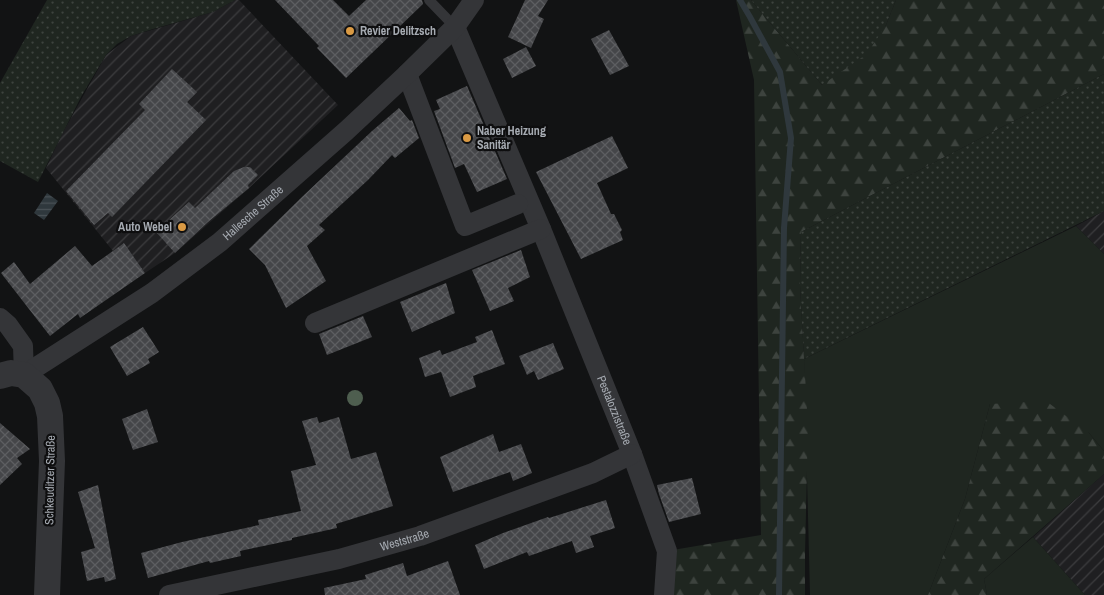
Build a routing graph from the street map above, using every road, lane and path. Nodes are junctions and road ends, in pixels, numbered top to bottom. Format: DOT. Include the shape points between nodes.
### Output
graph roads {
  1 [pos="429,0"];
  2 [pos="474,0"];
  3 [pos="455,27"];
  4 [pos="407,74"];
  5 [pos="518,204"];
  6 [pos="541,229"];
  7 [pos="0,318"];
  8 [pos="315,323"];
  9 [pos="12,376"];
  10 [pos="632,454"];
  11 [pos="48,595"];
  12 [pos="169,595"];
  13 [pos="664,595"];
  1 -- 3 [label="lane"];
  2 -- 3 [label="street, Hallesche Straße"];
  3 -- 4 [label="street, Hallesche Straße"];
  3 -- 6 [label="street, Pestalozzistraße"];
  4 -- 5 [label="street" via="465,226"];
  4 -- 9 [label="street, Hallesche Straße" via="220,242 152,293"];
  6 -- 8 [label="street"];
  6 -- 10 [label="street, Pestalozzistraße"];
  7 -- 9 [label="street" via="23,346"];
  9 -- 11 [label="street, Schkeuditzer Straße" via="40,389 50,416 52,461"];
  10 -- 12 [label="street, Weststraße" via="593,473 420,536 339,559"];
  10 -- 13 [label="street, Pestalozzistraße" via="667,551"];
}
